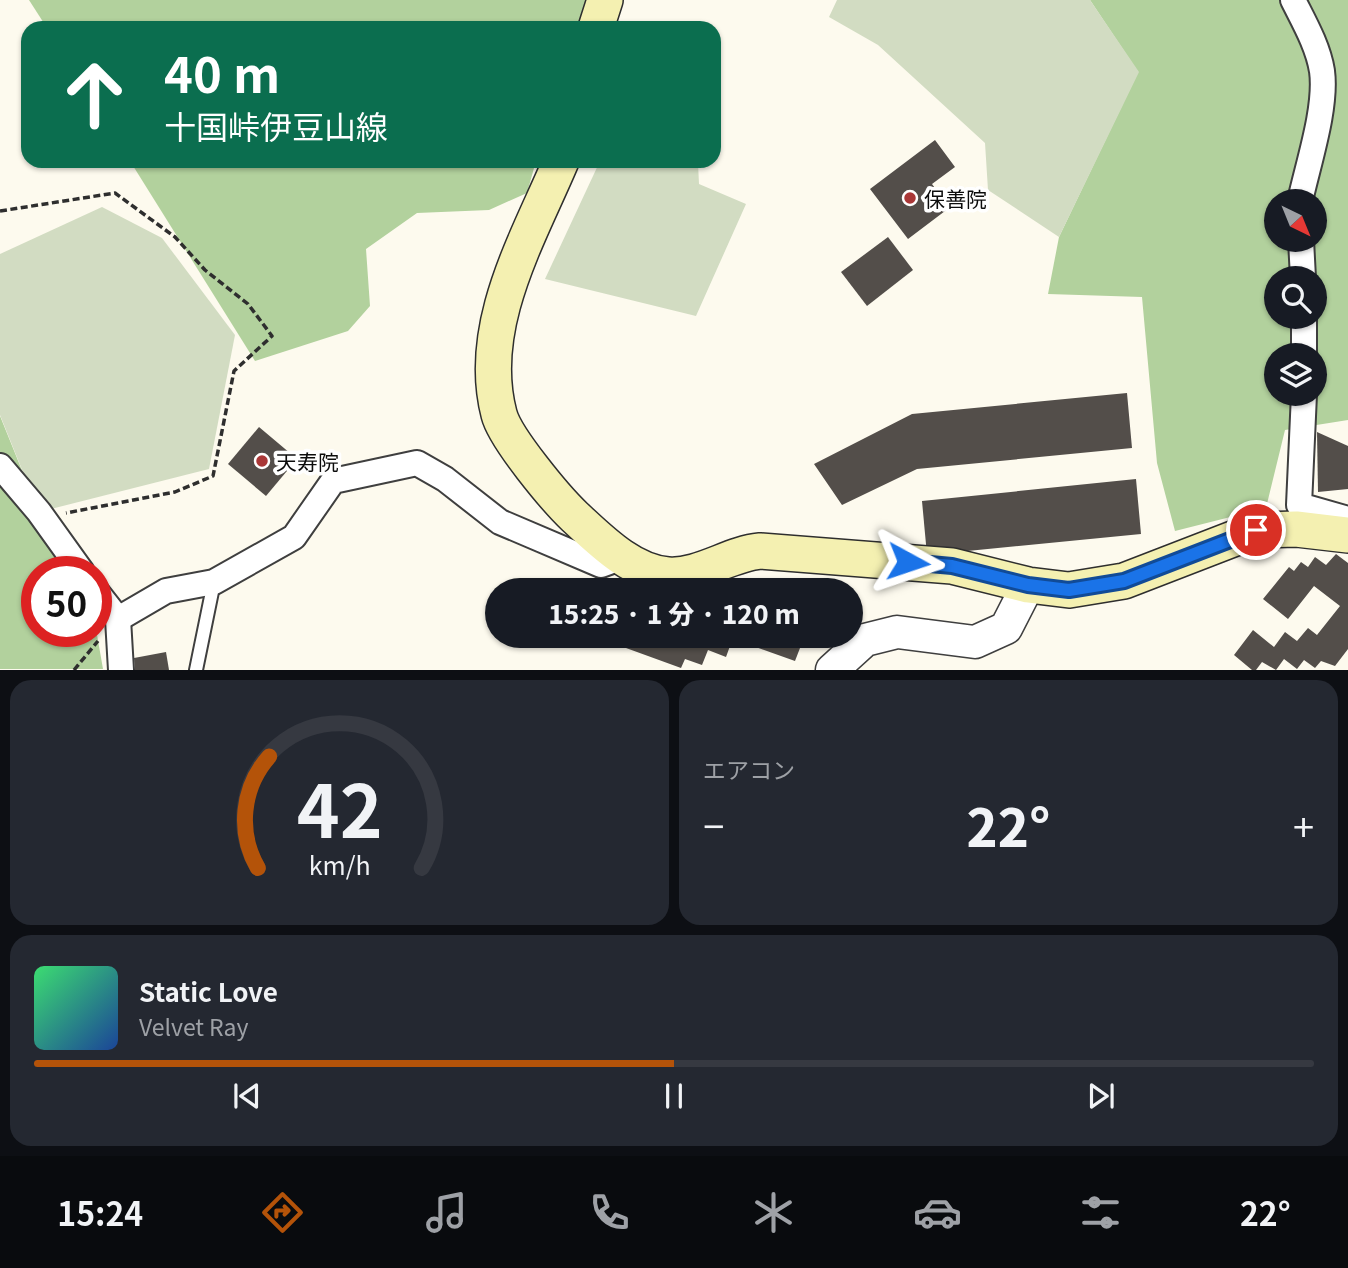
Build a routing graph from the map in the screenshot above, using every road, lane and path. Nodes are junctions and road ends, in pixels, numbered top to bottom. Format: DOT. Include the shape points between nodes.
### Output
graph roads {
  1 [pos="605,0"];
  2 [pos="1293,0"];
  3 [pos="598,21"];
  4 [pos="558,168"];
  5 [pos="1303,189"];
  6 [pos="0,211"];
  7 [pos="1303,406"];
  8 [pos="0,466"];
  9 [pos="39,512"];
  10 [pos="1348,519"];
  11 [pos="1348,535"];
  12 [pos="71,556"];
  13 [pos="623,556"];
  14 [pos="214,582"];
  15 [pos="1028,585"];
  16 [pos="112,611"];
  17 [pos="118,619"];
  18 [pos="121,670"];
  19 [pos="196,670"];
  20 [pos="832,670"];
  1 -- 3 [label="main road"];
  2 -- 5 [label="street" via="1322,71 1322,96"];
  4 -- 13 [label="main road" via="502,303 493,355 499,416 563,506 611,551"];
  6 -- 9 [label="path" via="115,193 175,237 205,270 248,304 272,336 234,372 213,476 175,492 70,513"];
  7 -- 10 [label="street" via="1299,505"];
  8 -- 9 [label="street"];
  9 -- 12 [label="street"];
  11 -- 15 [label="main road" via="1256,530 1124,581 1069,590"];
  13 -- 14 [label="street" via="601,565 500,522 417,463 333,481 294,537"];
  13 -- 15 [label="main road" via="667,575 760,551 952,566"];
  14 -- 17 [label="street" via="166,591"];
  14 -- 19 [label="lane"];
  15 -- 20 [label="street" via="1006,628 975,642 897,632 865,640"];
  16 -- 17 [label="street"];
  17 -- 18 [label="street"];
}
